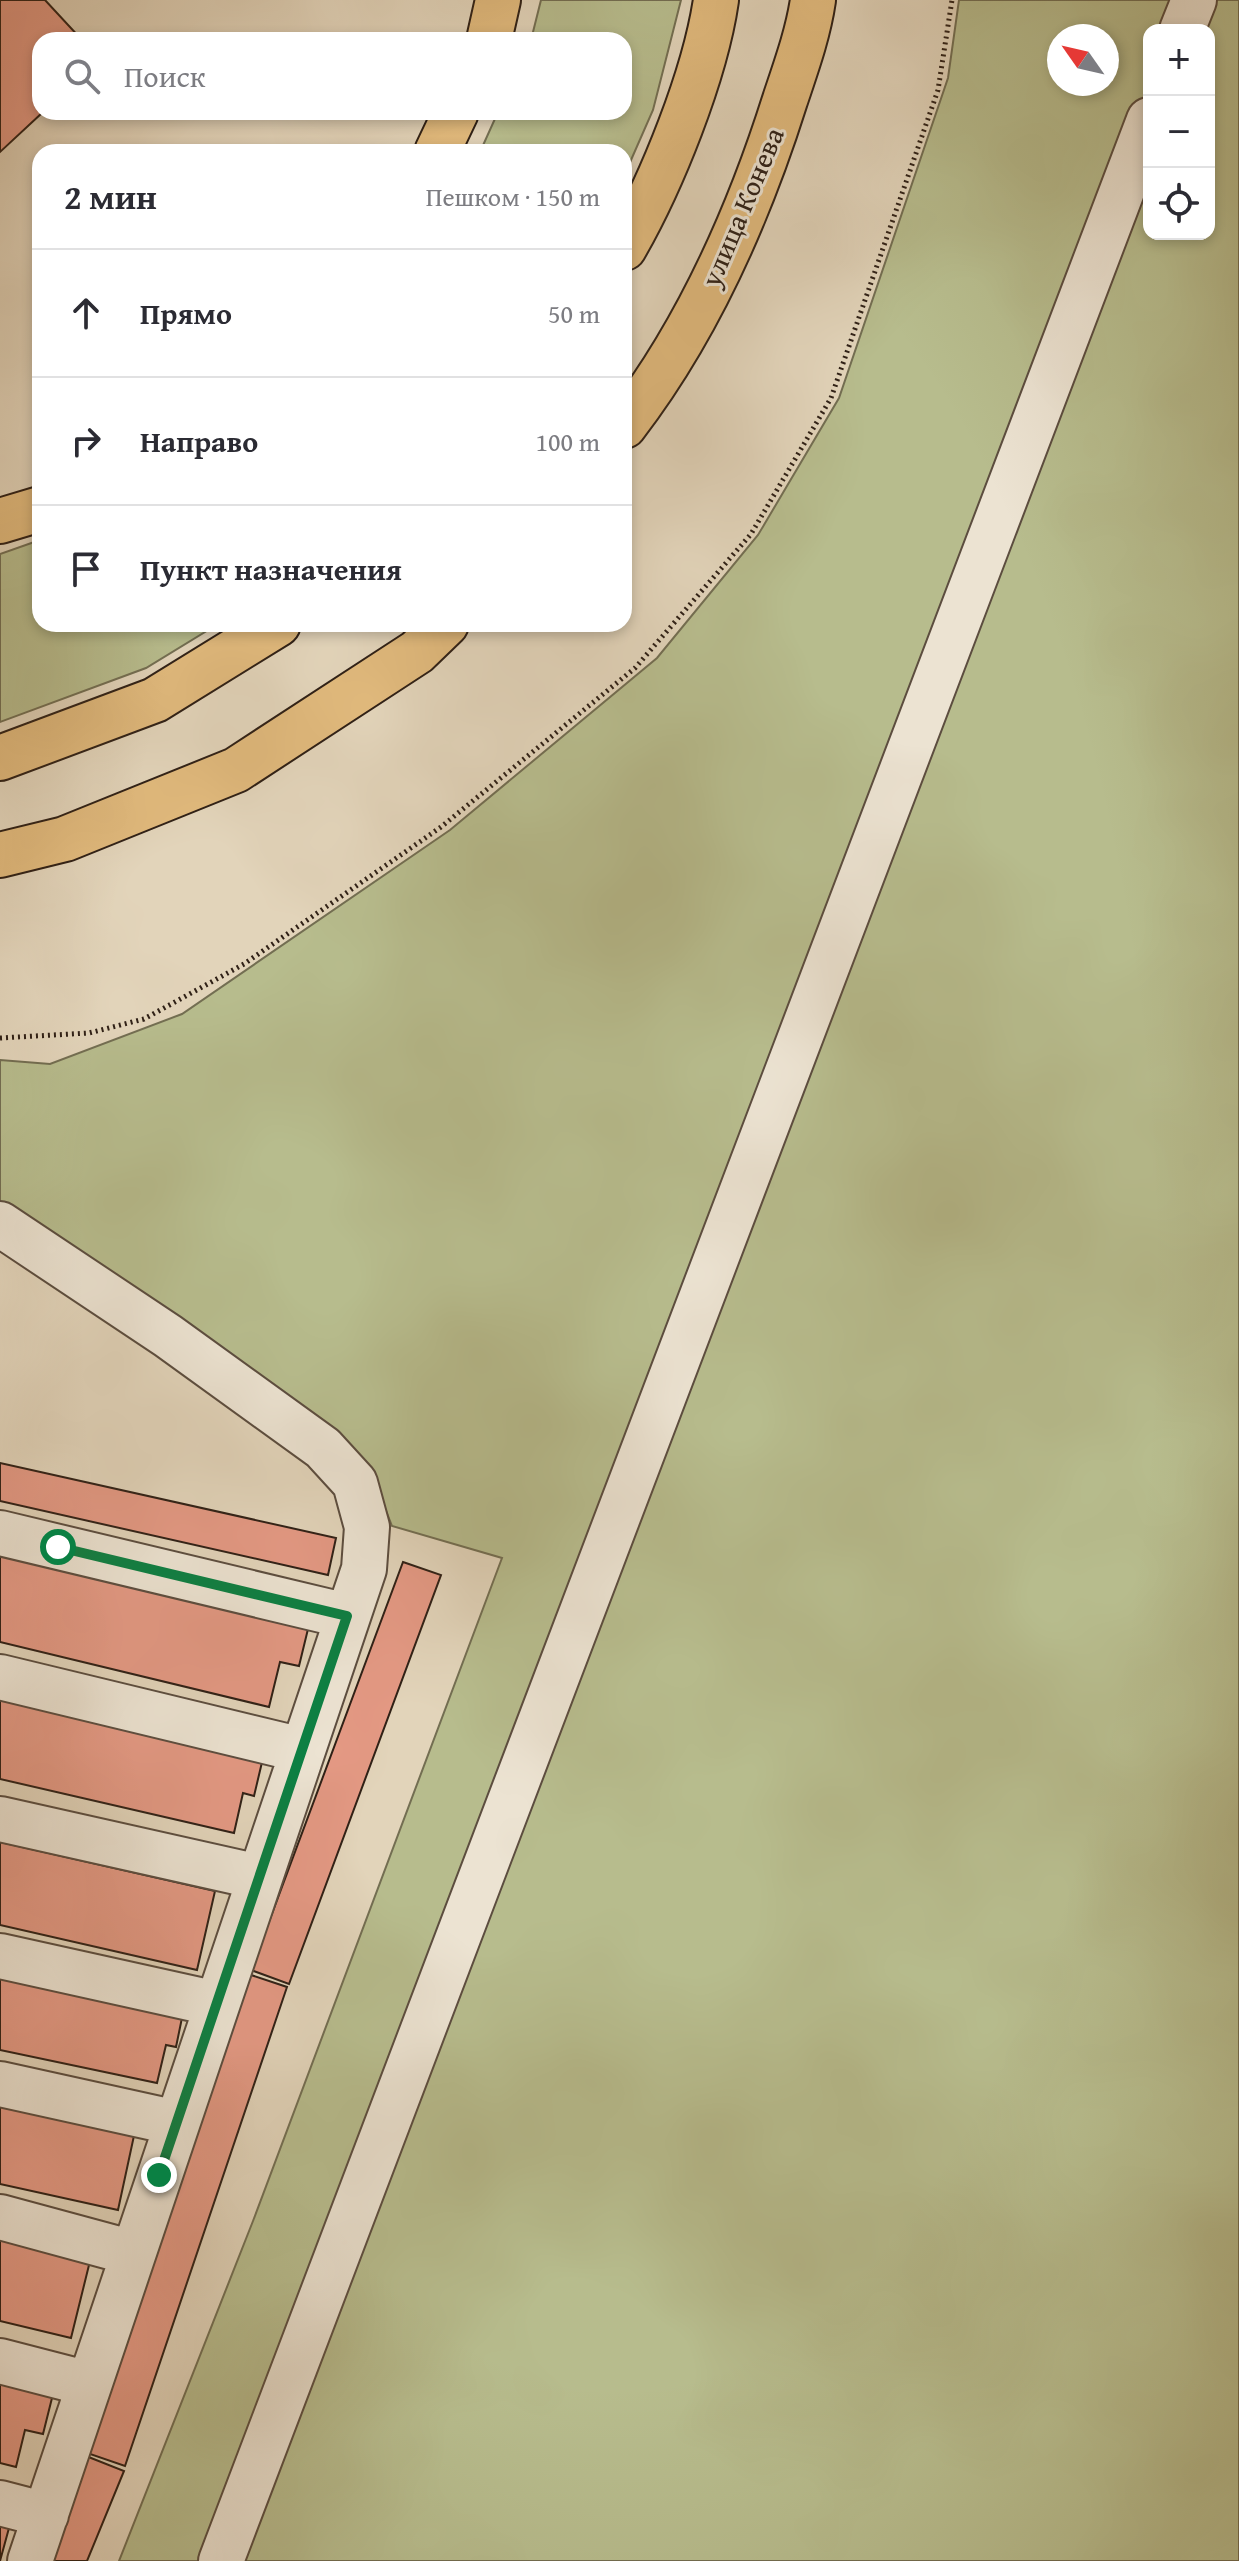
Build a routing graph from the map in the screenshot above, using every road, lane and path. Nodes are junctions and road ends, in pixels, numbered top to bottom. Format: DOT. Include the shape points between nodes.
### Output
graph roads {
  1 [pos="498,0"];
  2 [pos="716,0"];
  3 [pos="813,0"];
  4 [pos="952,0"];
  5 [pos="1194,0"];
  6 [pos="1184,24"];
  7 [pos="491,32"];
  8 [pos="452,120"];
  9 [pos="1143,136"];
  10 [pos="441,144"];
  11 [pos="632,234"];
  12 [pos="633,414"];
  13 [pos="32,511"];
  14 [pos="0,521"];
  15 [pos="265,632"];
  16 [pos="438,632"];
  17 [pos="0,758"];
  18 [pos="0,855"];
  19 [pos="0,1038"];
  20 [pos="0,1224"];
  21 [pos="0,1533"];
  22 [pos="347,1616"];
  23 [pos="0,1677"];
  24 [pos="302,1750"];
  25 [pos="0,1819"];
  26 [pos="259,1877"];
  27 [pos="0,1956"];
  28 [pos="217,2004"];
  29 [pos="0,2084"];
  30 [pos="177,2123"];
  31 [pos="0,2217"];
  32 [pos="133,2253"];
  33 [pos="0,2361"];
  34 [pos="89,2384"];
  35 [pos="0,2503"];
  36 [pos="46,2515"];
  37 [pos="30,2561"];
  38 [pos="221,2561"];
  1 -- 7 [label="main road"];
  2 -- 11 [label="main road" via="681,120"];
  3 -- 12 [label="main road, улица Конева" via="764,168 703,302"];
  4 -- 19 [label="path" via="938,90 831,398 751,534 635,668 441,827 244,964 144,1019 89,1033"];
  5 -- 6 [label="lane"];
  8 -- 10 [label="main road"];
  9 -- 38 [label="lane"];
  13 -- 14 [label="main road"];
  15 -- 17 [label="main road" via="155,700"];
  16 -- 18 [label="main road" via="417,652 236,770 65,839"];
  20 -- 22 [label="lane" via="323,1448 355,1483 367,1527 364,1569"];
  21 -- 22 [label="lane"];
  22 -- 24 [label="lane"];
  23 -- 24 [label="lane"];
  24 -- 26 [label="lane"];
  25 -- 26 [label="lane"];
  26 -- 28 [label="lane"];
  27 -- 28 [label="lane"];
  28 -- 30 [label="lane"];
  29 -- 30 [label="lane"];
  30 -- 32 [label="lane"];
  31 -- 32 [label="lane"];
  32 -- 34 [label="lane"];
  33 -- 34 [label="lane"];
  34 -- 36 [label="lane"];
  35 -- 36 [label="lane"];
  36 -- 37 [label="lane"];
}
